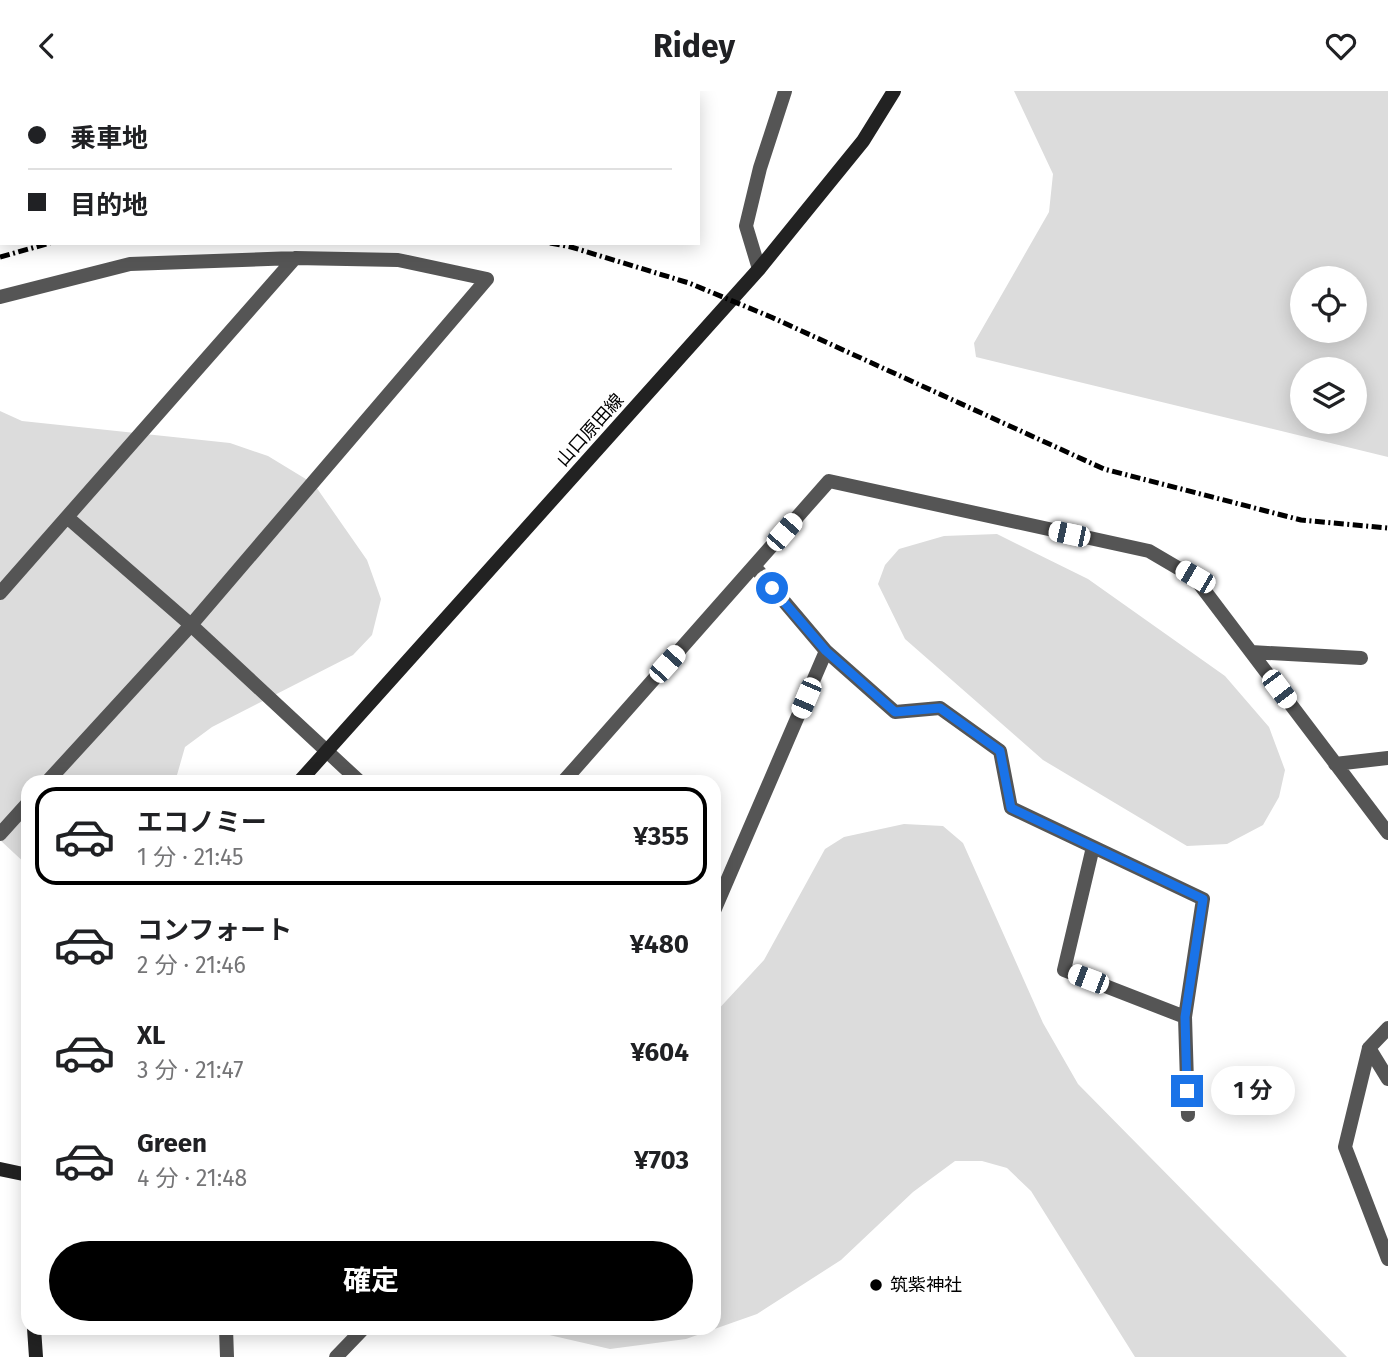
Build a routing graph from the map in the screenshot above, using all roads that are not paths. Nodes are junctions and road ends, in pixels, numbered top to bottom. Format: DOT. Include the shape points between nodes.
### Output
graph roads {
  1 [pos="785,91"];
  2 [pos="894,91"];
  3 [pos="295,258"];
  4 [pos="759,268"];
  5 [pos="0,297"];
  6 [pos="67,517"];
  7 [pos="754,566"];
  8 [pos="0,593"];
  9 [pos="191,625"];
  10 [pos="826,651"];
  11 [pos="1251,652"];
  12 [pos="1361,658"];
  13 [pos="326,752"];
  14 [pos="1388,758"];
  15 [pos="1335,764"];
  16 [pos="53,775"];
  17 [pos="305,775"];
  18 [pos="352,775"];
  19 [pos="568,775"];
  20 [pos="21,811"];
  21 [pos="1388,833"];
  22 [pos="0,834"];
  23 [pos="1093,847"];
  24 [pos="721,895"];
  25 [pos="1185,1017"];
  26 [pos="1388,1028"];
  27 [pos="1369,1048"];
  28 [pos="1388,1079"];
  29 [pos="1188,1115"];
  30 [pos="0,1169"];
  31 [pos="21,1174"];
  32 [pos="1388,1259"];
  33 [pos="35,1335"];
  34 [pos="226,1335"];
  35 [pos="357,1335"];
  36 [pos="37,1357"];
  37 [pos="227,1357"];
  38 [pos="336,1357"];
  1 -- 4 [label="street" via="746,226"];
  2 -- 4 [label="main road, 山口原田線" via="863,141"];
  3 -- 5 [label="street" via="130,264"];
  3 -- 6 [label="street"];
  3 -- 9 [label="street" via="398,260 487,279"];
  4 -- 13 [label="main road, 山口原田線"];
  6 -- 8 [label="street"];
  6 -- 9 [label="street"];
  7 -- 10 [label="street"];
  7 -- 11 [label="street" via="830,481 1149,551 1195,577"];
  7 -- 19 [label="street"];
  9 -- 13 [label="street"];
  9 -- 16 [label="street"];
  10 -- 23 [label="street" via="895,712 940,708 1000,751 1011,808"];
  10 -- 24 [label="street"];
  11 -- 12 [label="street"];
  11 -- 15 [label="street"];
  13 -- 17 [label="main road, 山口原田線"];
  13 -- 18 [label="street"];
  14 -- 15 [label="street"];
  15 -- 21 [label="street"];
  20 -- 22 [label="street"];
  23 -- 25 [label="street" via="1203,899"];
  23 -- 25 [label="street" via="1064,970"];
  25 -- 29 [label="street"];
  26 -- 27 [label="street"];
  27 -- 28 [label="street"];
  27 -- 32 [label="street" via="1345,1147"];
  30 -- 31 [label="main road"];
  33 -- 36 [label="main road"];
  34 -- 37 [label="street"];
  35 -- 38 [label="street"];
}
